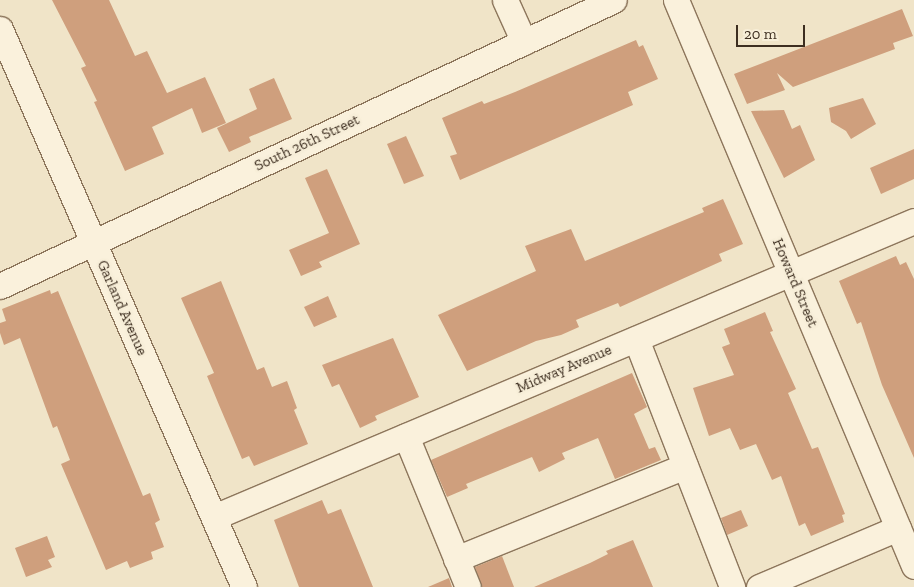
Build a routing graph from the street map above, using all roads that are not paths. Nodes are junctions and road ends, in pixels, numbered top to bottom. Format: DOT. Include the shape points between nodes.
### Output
graph roads {
  1 [pos="505,0"];
  2 [pos="614,0"];
  3 [pos="676,0"];
  4 [pos="0,29"];
  5 [pos="524,42"];
  6 [pos="914,221"];
  7 [pos="93,242"];
  8 [pos="791,273"];
  9 [pos="0,286"];
  10 [pos="636,339"];
  11 [pos="406,436"];
  12 [pos="685,466"];
  13 [pos="214,517"];
  14 [pos="898,528"];
  15 [pos="456,559"];
  16 [pos="914,566"];
  17 [pos="244,587"];
  18 [pos="468,587"];
  19 [pos="732,587"];
  20 [pos="759,587"];
  1 -- 5 [label="street"];
  2 -- 5 [label="street, South 26th Street"];
  3 -- 8 [label="street, Howard Street"];
  4 -- 7 [label="street, Garland Avenue"];
  5 -- 7 [label="street, South 26th Street"];
  6 -- 8 [label="street, Midway Avenue"];
  7 -- 9 [label="street, South 26th Street"];
  7 -- 13 [label="street, Garland Avenue"];
  8 -- 10 [label="street, Midway Avenue"];
  8 -- 14 [label="street, Howard Street"];
  10 -- 11 [label="street, Midway Avenue"];
  10 -- 12 [label="street"];
  11 -- 13 [label="street, Midway Avenue"];
  11 -- 15 [label="street"];
  12 -- 15 [label="street"];
  12 -- 19 [label="street"];
  13 -- 17 [label="street, Garland Avenue"];
  14 -- 16 [label="street, Howard Street"];
  14 -- 20 [label="street"];
  15 -- 18 [label="street"];
}
